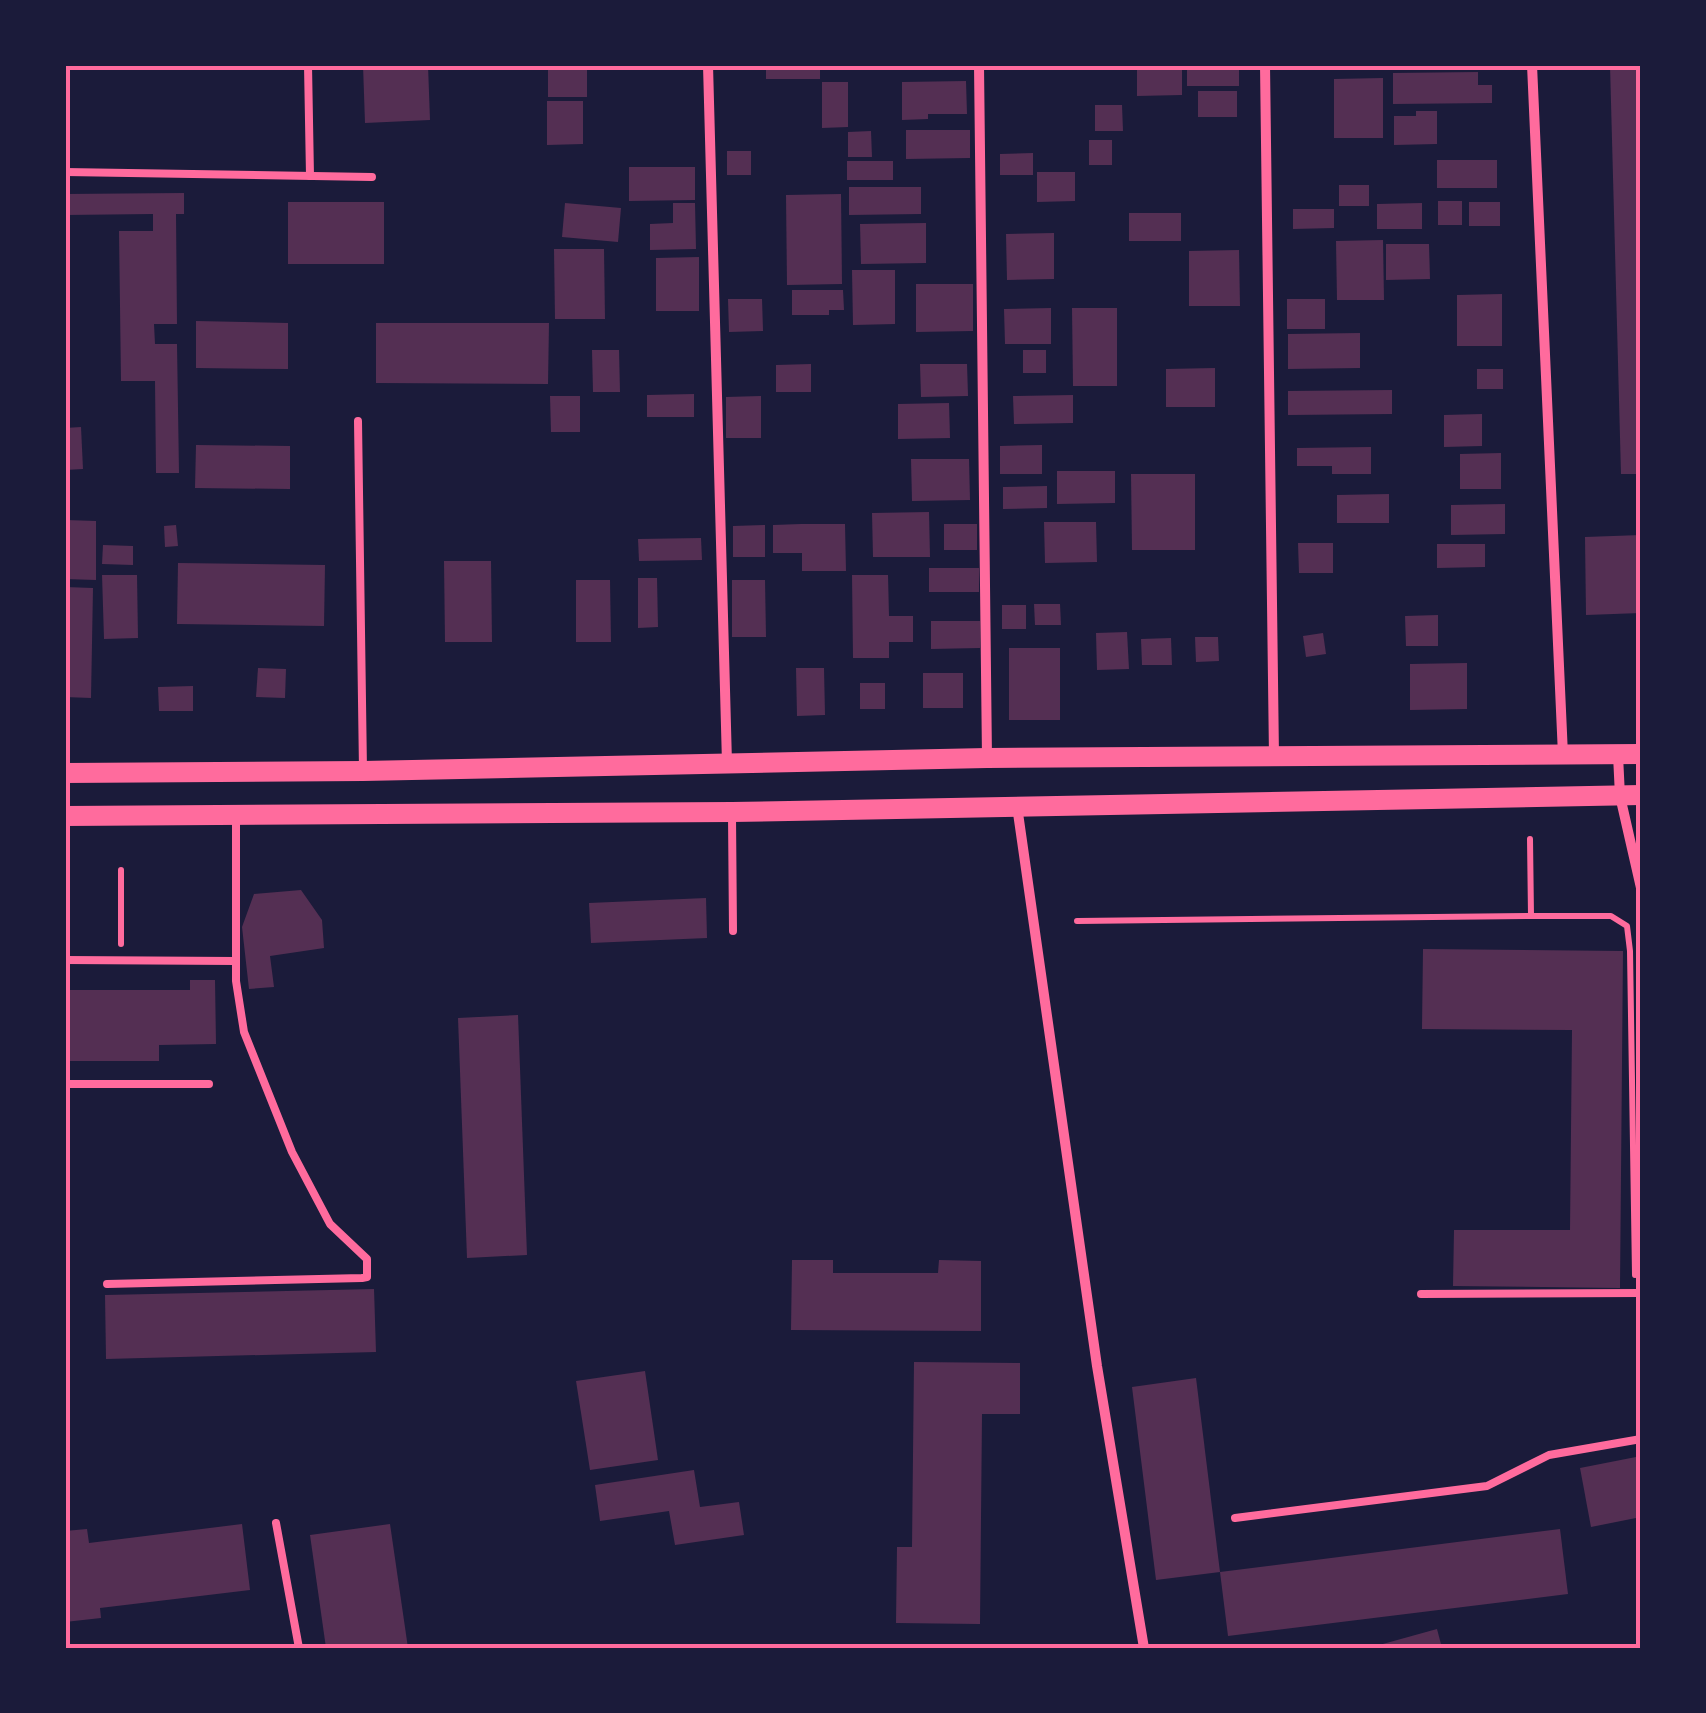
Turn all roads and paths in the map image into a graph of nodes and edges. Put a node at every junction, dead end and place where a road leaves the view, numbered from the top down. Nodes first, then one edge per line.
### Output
1 (308, 65) edge
2 (708, 65) edge
3 (979, 65) edge
4 (1265, 65) edge
5 (1532, 65) edge
6 (65, 172) edge
7 (310, 176) junction
8 (372, 177) dead end
9 (358, 421) dead end
10 (1641, 754) edge
11 (1618, 755) junction
12 (1274, 756) junction
13 (1563, 756) junction
14 (987, 758) junction
15 (727, 763) junction
16 (363, 771) junction
17 (65, 773) edge
18 (1630, 796) edge
19 (1017, 805) junction
20 (732, 812) junction
21 (236, 815) junction
22 (65, 816) edge
23 (1530, 838) dead end
24 (1638, 858) edge
25 (121, 870) dead end
26 (1641, 888) edge
27 (1531, 916) junction
28 (1077, 921) dead end
29 (733, 930) dead end
30 (65, 960) edge
31 (120, 960) junction
32 (236, 961) junction
33 (65, 1084) edge
34 (209, 1084) dead end
35 (106, 1284) dead end
36 (1638, 1293) edge
37 (1421, 1294) dead end
38 (1641, 1438) edge
39 (1235, 1518) dead end
40 (276, 1522) dead end
41 (298, 1648) edge
42 (1144, 1648) edge

1 - 7 lane
2 - 15 street
3 - 14 street
4 - 12 street
5 - 13 street
6 - 7 lane
7 - 8 lane
9 - 16 lane
10 - 11 main road
11 - 13 main road
11 - 18 street
12 - 13 main road
12 - 14 main road
14 - 15 main road
15 - 16 main road
16 - 17 main road
18 - 19 main road
18 - 24 street
19 - 20 main road
19 - 42 street
20 - 21 main road
20 - 29 lane
21 - 22 main road
21 - 32 lane
23 - 27 path
24 - 26 street
25 - 31 path
27 - 28 path
27 - 36 path
30 - 31 lane
31 - 32 lane
32 - 35 lane
33 - 34 lane
36 - 37 lane
38 - 39 lane
40 - 41 lane

